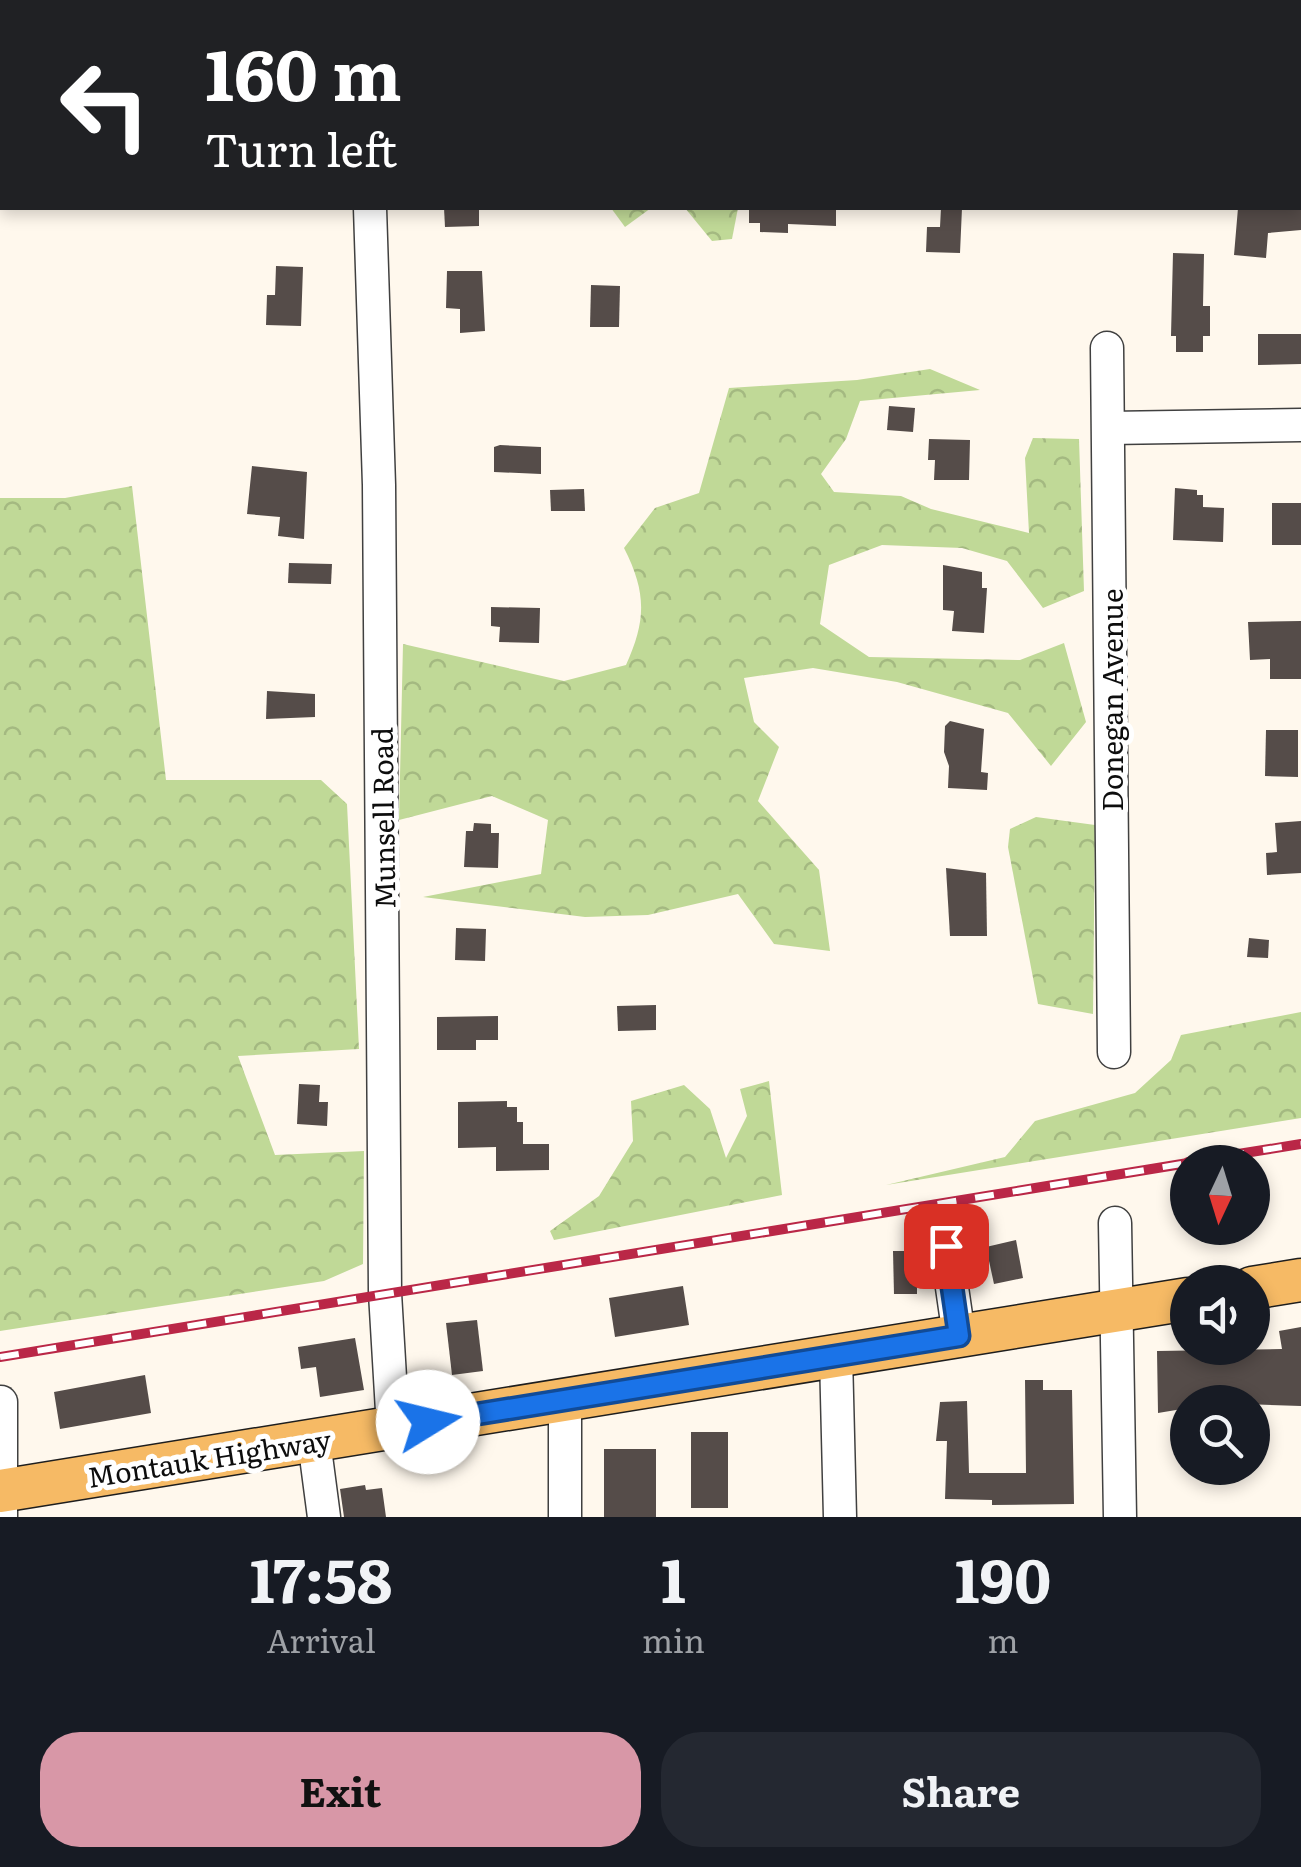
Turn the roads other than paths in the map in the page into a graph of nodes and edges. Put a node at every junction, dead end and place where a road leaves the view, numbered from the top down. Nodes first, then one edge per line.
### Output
1 (370, 210) edge
2 (1108, 348) dead end
3 (1301, 425) edge
4 (1110, 428) junction
5 (1114, 1052) dead end
6 (1115, 1224) dead end
7 (946, 1246) dead end
8 (1301, 1280) edge
9 (1270, 1285) edge
10 (1170, 1302) edge
11 (1117, 1310) junction
12 (959, 1336) junction
13 (836, 1356) junction
14 (564, 1400) junction
15 (1, 1402) edge
16 (394, 1428) junction
17 (314, 1440) junction
18 (1, 1491) edge
19 (1, 1517) edge
20 (324, 1517) edge
21 (565, 1517) edge
22 (840, 1517) edge
23 (1120, 1517) edge

1 - 16 street, Munsell Road
2 - 4 street, Donegan Avenue
3 - 4 street
4 - 5 street, Donegan Avenue
6 - 11 street
7 - 12 street
8 - 9 main road
10 - 11 main road, Montauk Highway
11 - 12 main road, Montauk Highway
11 - 23 street
12 - 13 main road, Montauk Highway
13 - 14 main road, Montauk Highway
13 - 22 street
14 - 16 main road, Montauk Highway
14 - 21 street
15 - 18 street
16 - 17 main road, Montauk Highway
17 - 18 main road, Montauk Highway
17 - 20 street
18 - 19 street

